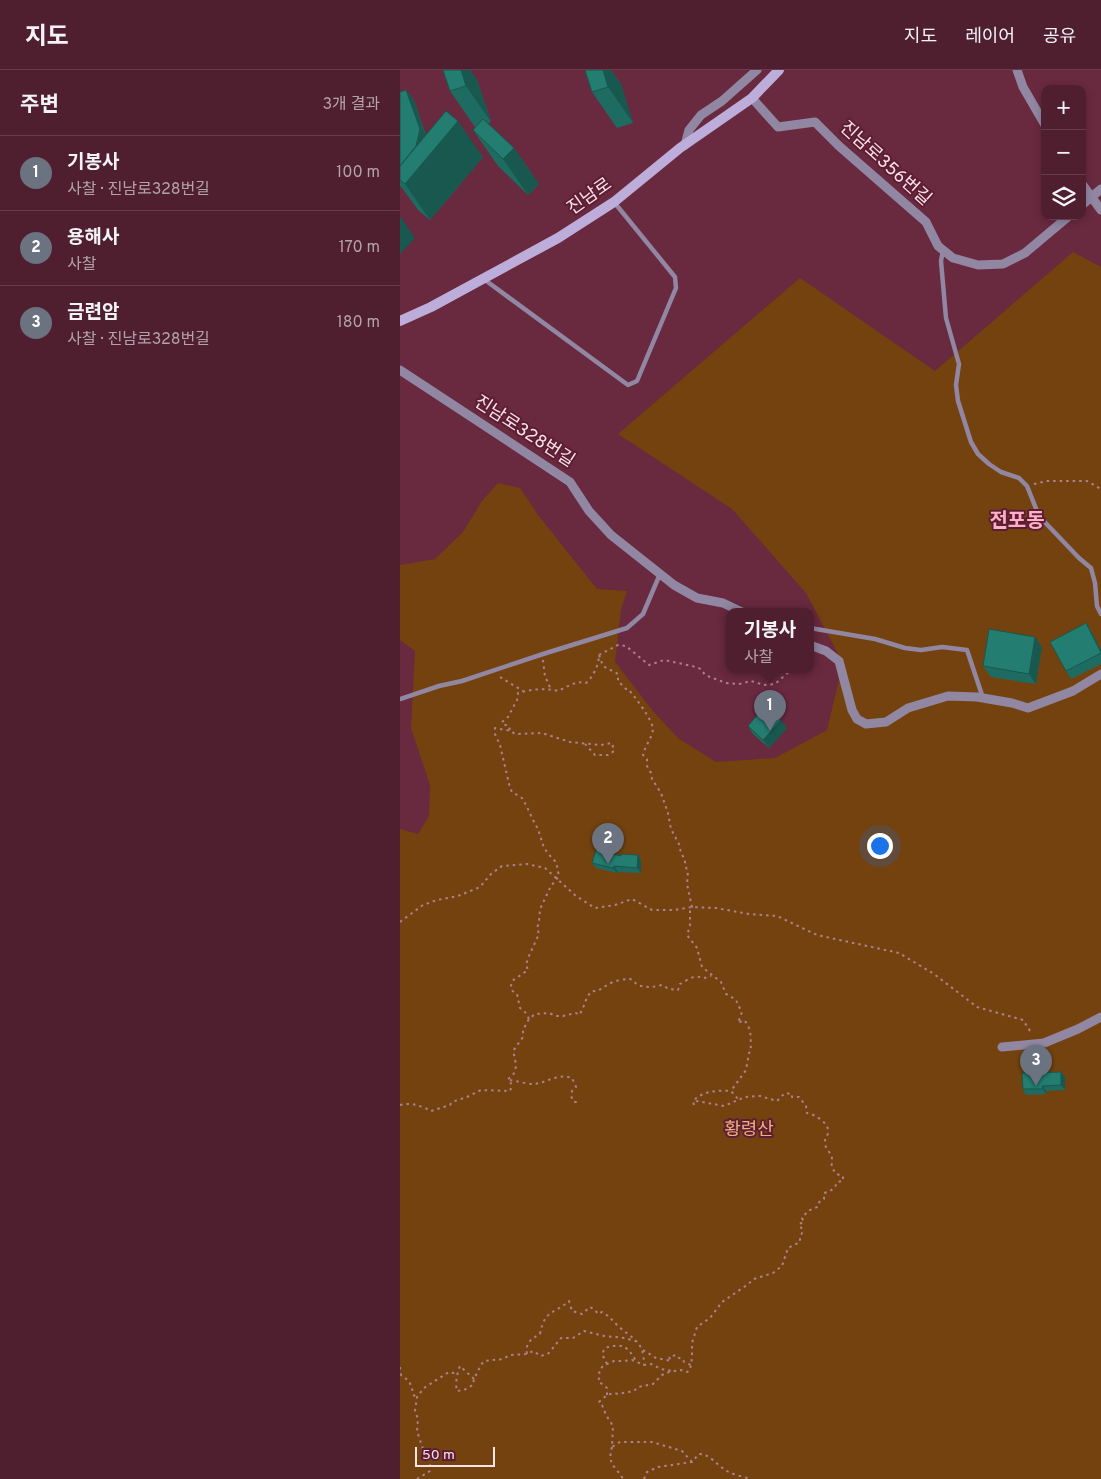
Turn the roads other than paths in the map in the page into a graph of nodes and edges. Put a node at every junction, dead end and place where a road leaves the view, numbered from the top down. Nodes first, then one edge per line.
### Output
1 (757, 70) edge
2 (779, 70) edge
3 (1017, 70) edge
4 (752, 98) junction
5 (1041, 118) edge
6 (685, 145) junction
7 (1086, 189) edge
8 (1101, 189) edge
9 (1092, 197) junction
10 (614, 202) junction
11 (1086, 202) edge
12 (1101, 210) edge
13 (1064, 220) edge
14 (943, 250) junction
15 (484, 279) junction
16 (400, 321) edge
17 (400, 370) edge
18 (660, 574) junction
19 (734, 608) edge
20 (1101, 614) edge
21 (814, 629) edge
22 (814, 647) edge
23 (1101, 674) edge
24 (983, 698) junction
25 (400, 699) edge
26 (1101, 1017) edge
27 (1002, 1047) dead end

1 - 6 street
2 - 4 street, 진남로
3 - 5 street
4 - 6 street, 진남로
4 - 14 street, 진남로356번길
6 - 10 street, 진남로
7 - 9 street
8 - 9 street
9 - 11 street
9 - 12 street
10 - 15 street, 진남로
10 - 15 lane
13 - 14 street, 진남로356번길
14 - 20 lane
15 - 16 street, 진남로
17 - 18 street, 진남로328번길
18 - 19 street, 진남로328번길
18 - 25 lane
21 - 24 lane
22 - 24 street
23 - 24 street
26 - 27 street

